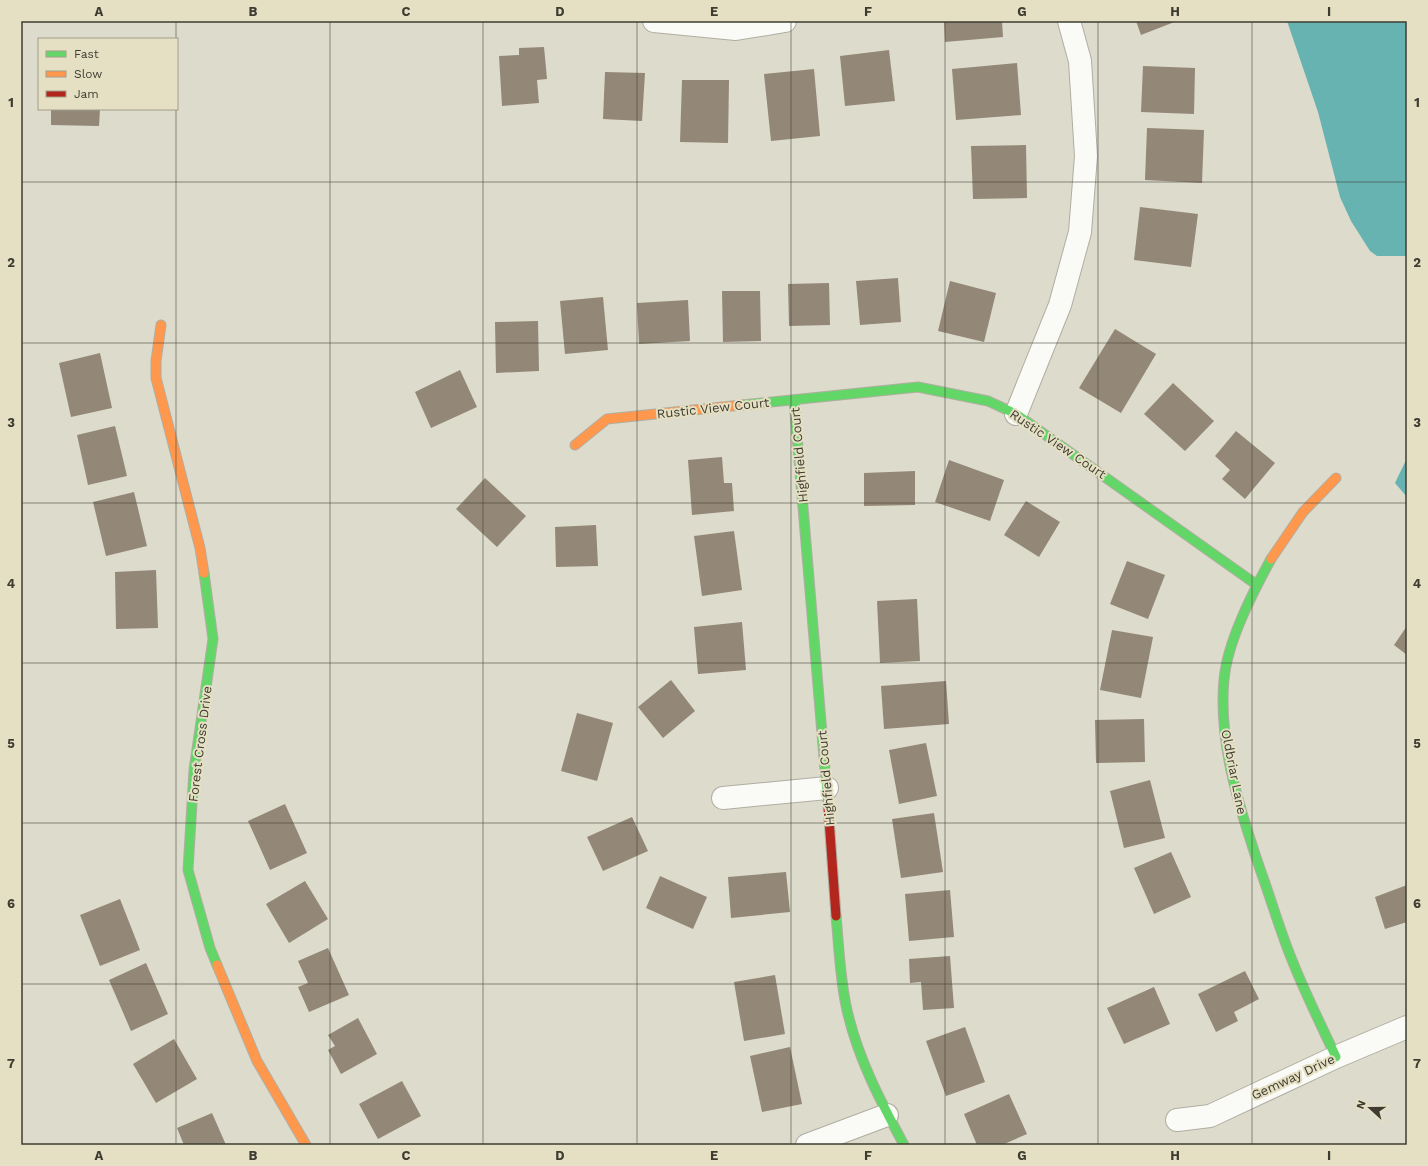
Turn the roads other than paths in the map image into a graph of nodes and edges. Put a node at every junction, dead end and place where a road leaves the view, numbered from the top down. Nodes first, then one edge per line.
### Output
1 (654, 21) edge
2 (785, 21) edge
3 (1069, 21) edge
4 (161, 325) dead end
5 (794, 400) junction
6 (1016, 414) junction
7 (575, 445) dead end
8 (1336, 478) dead end
9 (1257, 585) junction
10 (827, 788) junction
11 (723, 798) dead end
12 (1407, 1027) edge
13 (1336, 1056) junction
14 (888, 1115) junction
15 (1177, 1120) dead end
16 (306, 1145) edge
17 (807, 1145) edge
18 (904, 1145) edge

1 - 2 street
3 - 6 street
4 - 16 street, Forest Cross Drive
5 - 6 street, Rustic View Court
5 - 7 street, Rustic View Court
5 - 10 street, Highfield Court
6 - 9 street, Rustic View Court
8 - 9 street, Oldbriar Lane
9 - 13 street, Oldbriar Lane
10 - 11 street
10 - 14 street, Highfield Court
12 - 13 street, Gemway Drive
13 - 15 street, Gemway Drive
14 - 17 street
14 - 18 street, Highfield Court

